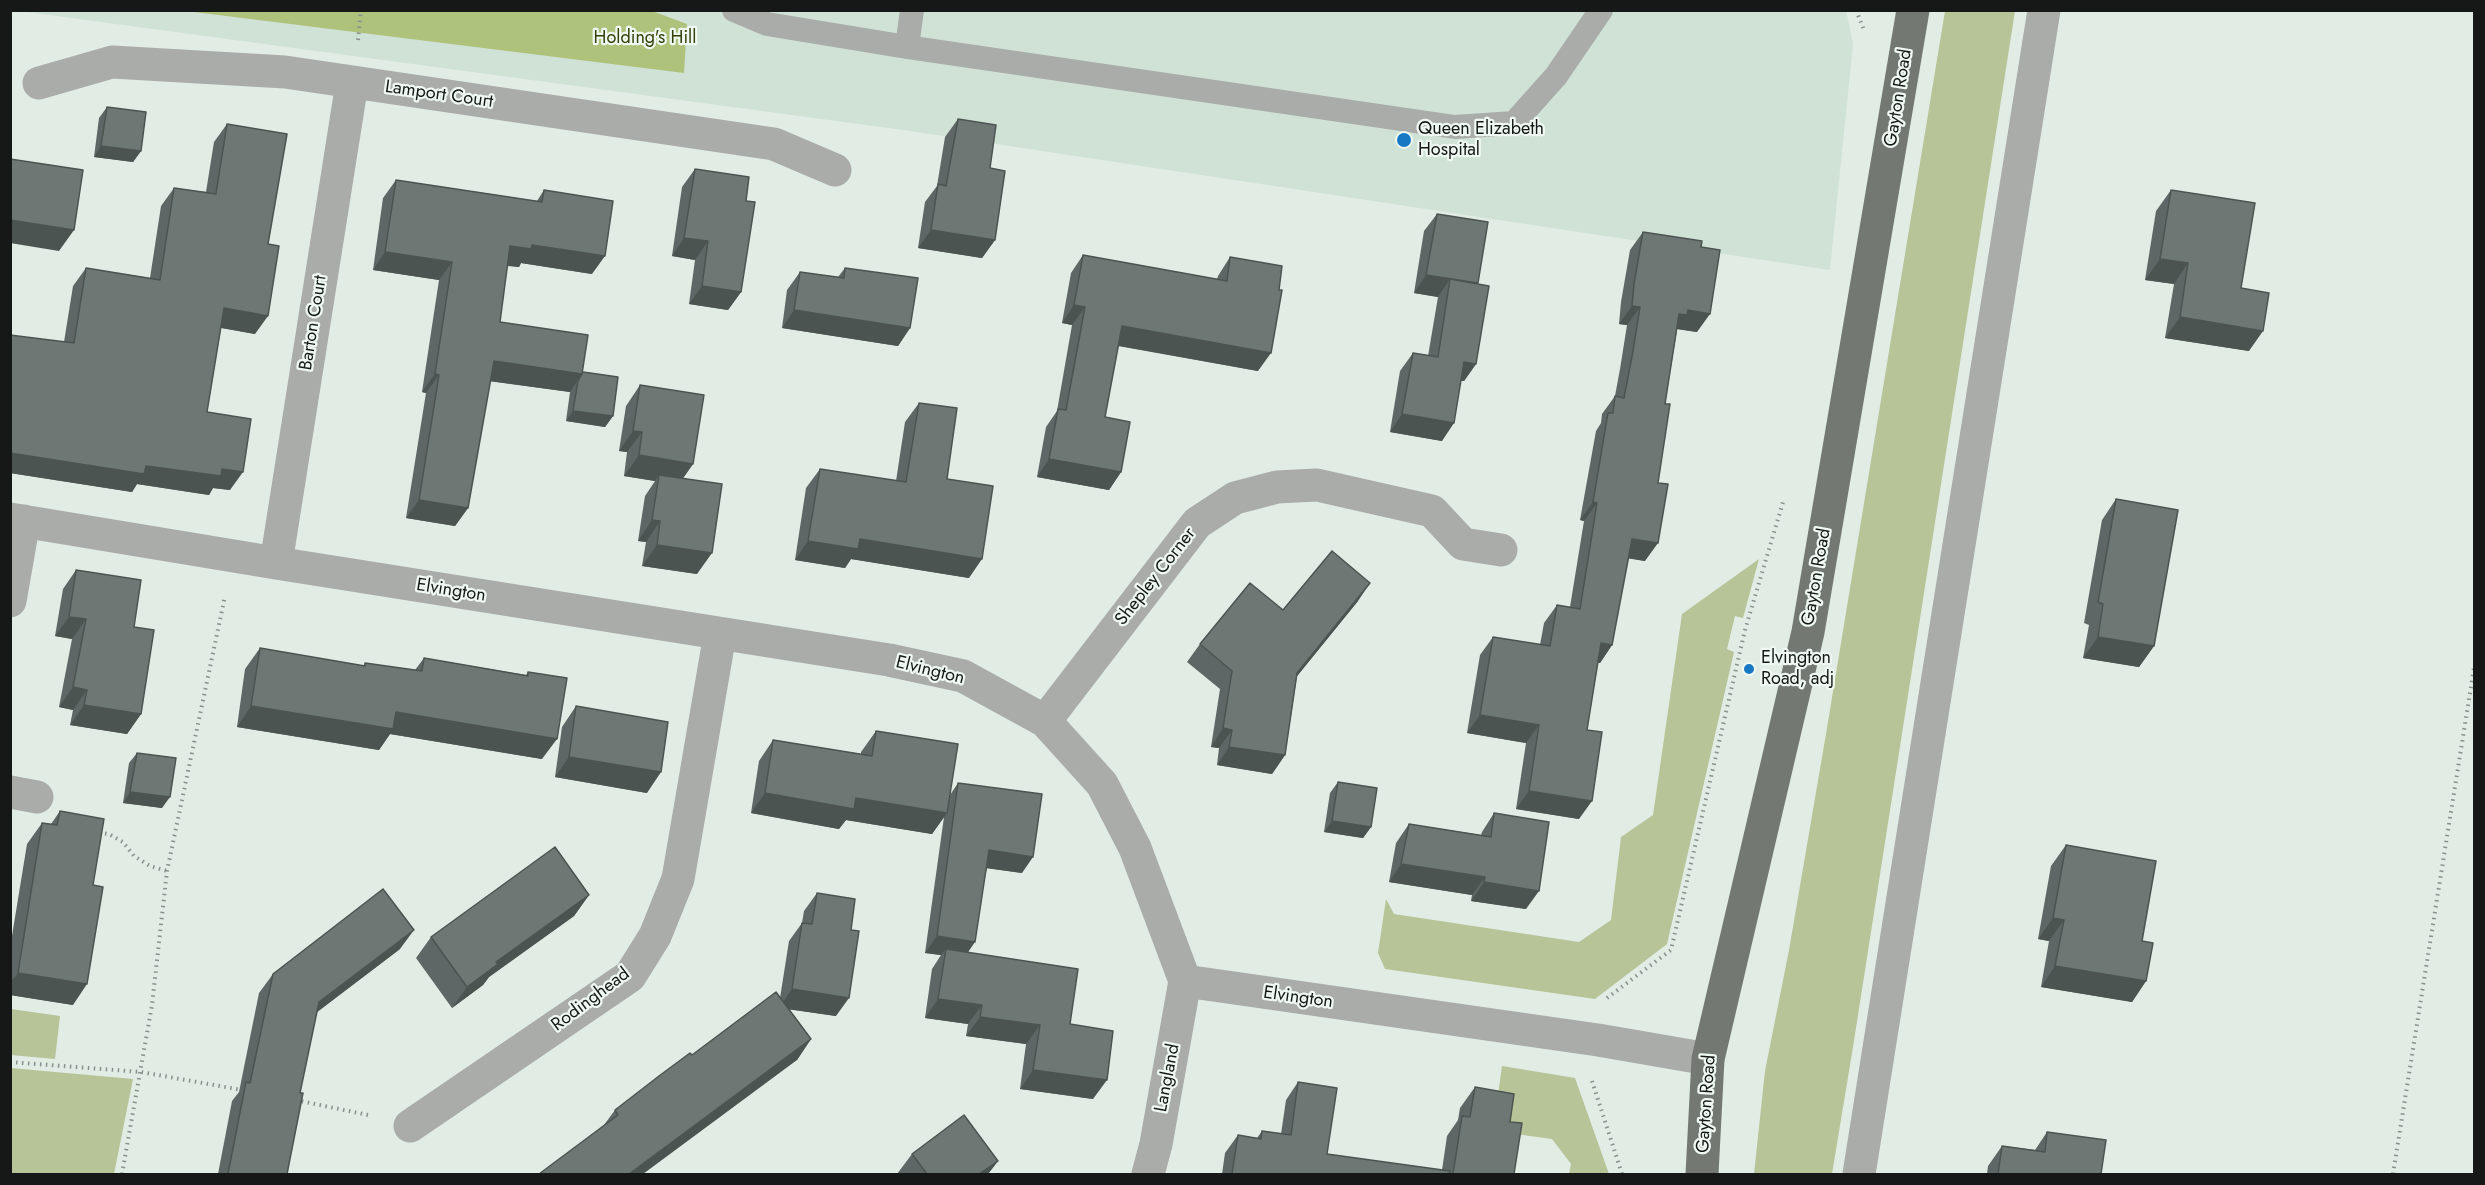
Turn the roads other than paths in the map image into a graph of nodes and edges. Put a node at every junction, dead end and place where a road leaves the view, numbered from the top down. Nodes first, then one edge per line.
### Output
1 (734, 10) edge
2 (912, 10) edge
3 (1601, 10) edge
4 (1913, 10) edge
5 (2044, 10) edge
6 (907, 47) junction
7 (39, 83) dead end
8 (352, 83) junction
9 (835, 170) dead end
10 (17, 520) edge
11 (1501, 550) dead end
12 (276, 563) junction
13 (10, 601) edge
14 (720, 634) junction
15 (1045, 721) junction
16 (1185, 981) junction
17 (1708, 1059) junction
18 (410, 1126) road end
19 (1148, 1174) edge
20 (1702, 1174) edge
21 (1859, 1174) edge

1 - 6 lane
2 - 6 lane
3 - 6 lane
4 - 17 main road, Gayton Road
5 - 21 street
7 - 8 street, Lamport Court
8 - 9 street, Lamport Court
8 - 12 street, Barton Court
10 - 12 street, Elvington
10 - 13 street, Elvington
11 - 15 street, Shepley Corner
12 - 14 street, Elvington
14 - 15 street, Elvington
14 - 18 street, Rodinghead
15 - 16 street, Elvington
16 - 17 street, Elvington
16 - 19 street, Langland
17 - 20 main road, Gayton Road

